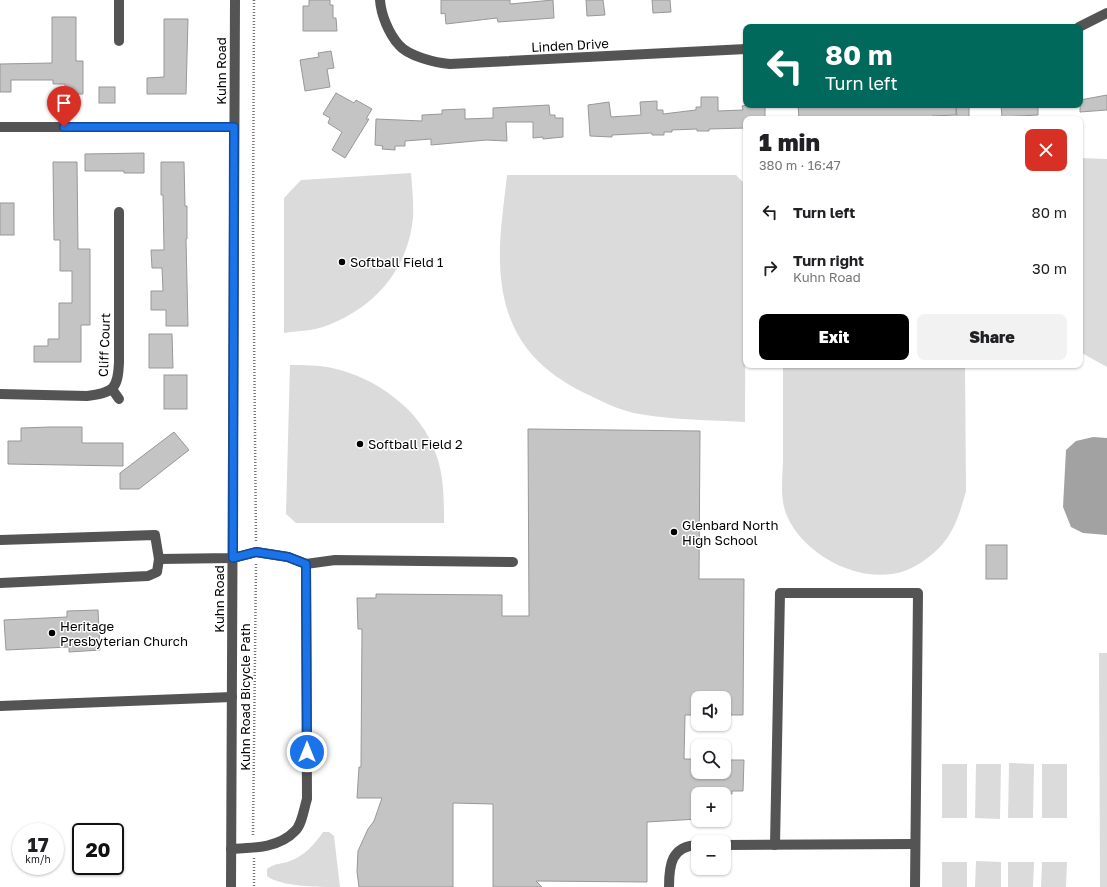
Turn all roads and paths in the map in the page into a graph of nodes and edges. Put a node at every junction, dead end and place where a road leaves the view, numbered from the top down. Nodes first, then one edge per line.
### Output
1 (119, 0) edge
2 (235, 0) edge
3 (254, 0) edge
4 (380, 0) edge
5 (1107, 13) edge
6 (1083, 25) edge
7 (119, 41) dead end
8 (743, 50) edge
9 (0, 126) edge
10 (234, 127) junction
11 (119, 212) dead end
12 (112, 389) junction
13 (0, 394) edge
14 (119, 399) dead end
15 (0, 540) edge
16 (256, 540) dead end
17 (233, 558) junction
18 (159, 559) junction
19 (256, 560) dead end
20 (513, 562) dead end
21 (306, 564) junction
22 (0, 583) edge
23 (232, 698) junction
24 (0, 706) edge
25 (254, 833) dead end
26 (915, 844) junction
27 (731, 845) edge
28 (775, 845) junction
29 (691, 846) edge
30 (232, 849) junction
31 (254, 853) dead end
32 (231, 887) edge
33 (254, 887) edge
34 (669, 887) edge
35 (915, 887) edge

1 - 7 street
2 - 10 street, Kuhn Road
3 - 16 path
4 - 8 street, Linden Drive
5 - 6 street
9 - 10 street
10 - 17 street, Kuhn Road
11 - 12 street, Cliff Court
12 - 13 street, Cliff Court
12 - 14 street
15 - 18 street
17 - 18 street
17 - 21 street
17 - 23 street, Kuhn Road
18 - 22 street
19 - 25 path, Kuhn Road Bicycle Path
20 - 21 street
21 - 30 street
23 - 24 street
23 - 30 street, Kuhn Road
26 - 28 street
26 - 28 street
26 - 35 street
27 - 28 street
29 - 34 street
30 - 32 street, Kuhn Road
31 - 33 path

